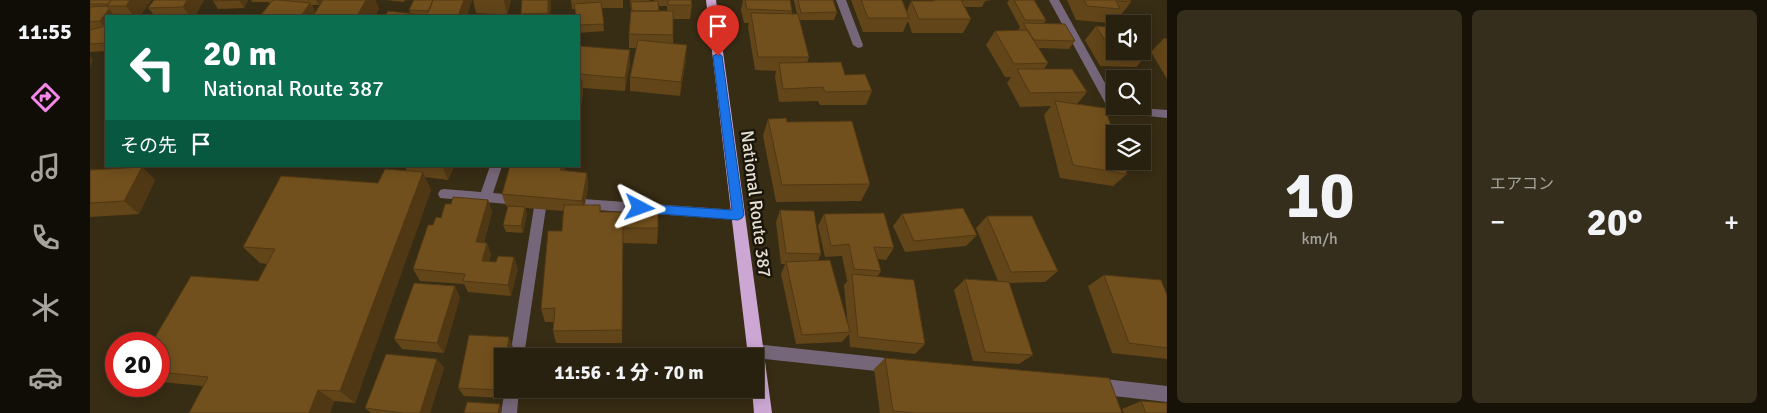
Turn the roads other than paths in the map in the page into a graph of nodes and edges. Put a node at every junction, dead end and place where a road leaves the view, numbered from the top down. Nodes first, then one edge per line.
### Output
1 (710, 0) edge
2 (841, 0) edge
3 (1054, 0) edge
4 (858, 45) dead end
5 (1167, 114) edge
6 (496, 167) edge
7 (444, 194) dead end
8 (486, 197) junction
9 (551, 202) junction
10 (738, 215) junction
11 (519, 348) edge
12 (755, 348) edge
13 (764, 353) edge
14 (912, 368) edge
15 (1079, 384) edge
16 (1167, 394) edge
17 (511, 398) edge
18 (761, 398) edge
19 (509, 413) edge
20 (763, 413) edge

1 - 10 highway, National Route 387
2 - 4 street
3 - 5 street
6 - 8 street
7 - 8 street
8 - 9 street
9 - 10 street
9 - 11 street
10 - 12 highway, National Route 387
13 - 14 street
15 - 16 street
17 - 19 street
18 - 20 highway, National Route 387

